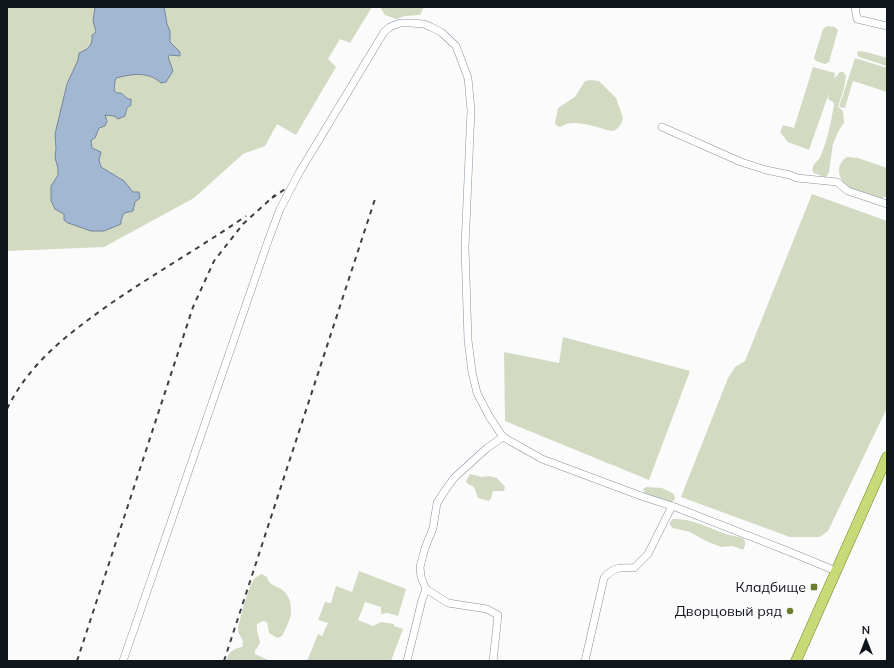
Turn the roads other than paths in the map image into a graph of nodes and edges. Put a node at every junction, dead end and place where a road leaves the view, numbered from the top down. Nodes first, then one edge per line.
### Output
1 (855, 7) edge
2 (887, 26) edge
3 (662, 127) dead end
4 (887, 204) edge
5 (503, 437) junction
6 (887, 457) edge
7 (672, 506) junction
8 (836, 571) junction
9 (426, 589) junction
10 (123, 661) edge
11 (408, 661) edge
12 (494, 661) edge
13 (585, 661) edge
14 (796, 661) edge

1 - 2 street
3 - 4 street
5 - 7 street
5 - 9 street
5 - 10 street
6 - 8 main road
7 - 8 street
7 - 13 street
8 - 14 main road
9 - 11 street
9 - 12 street

